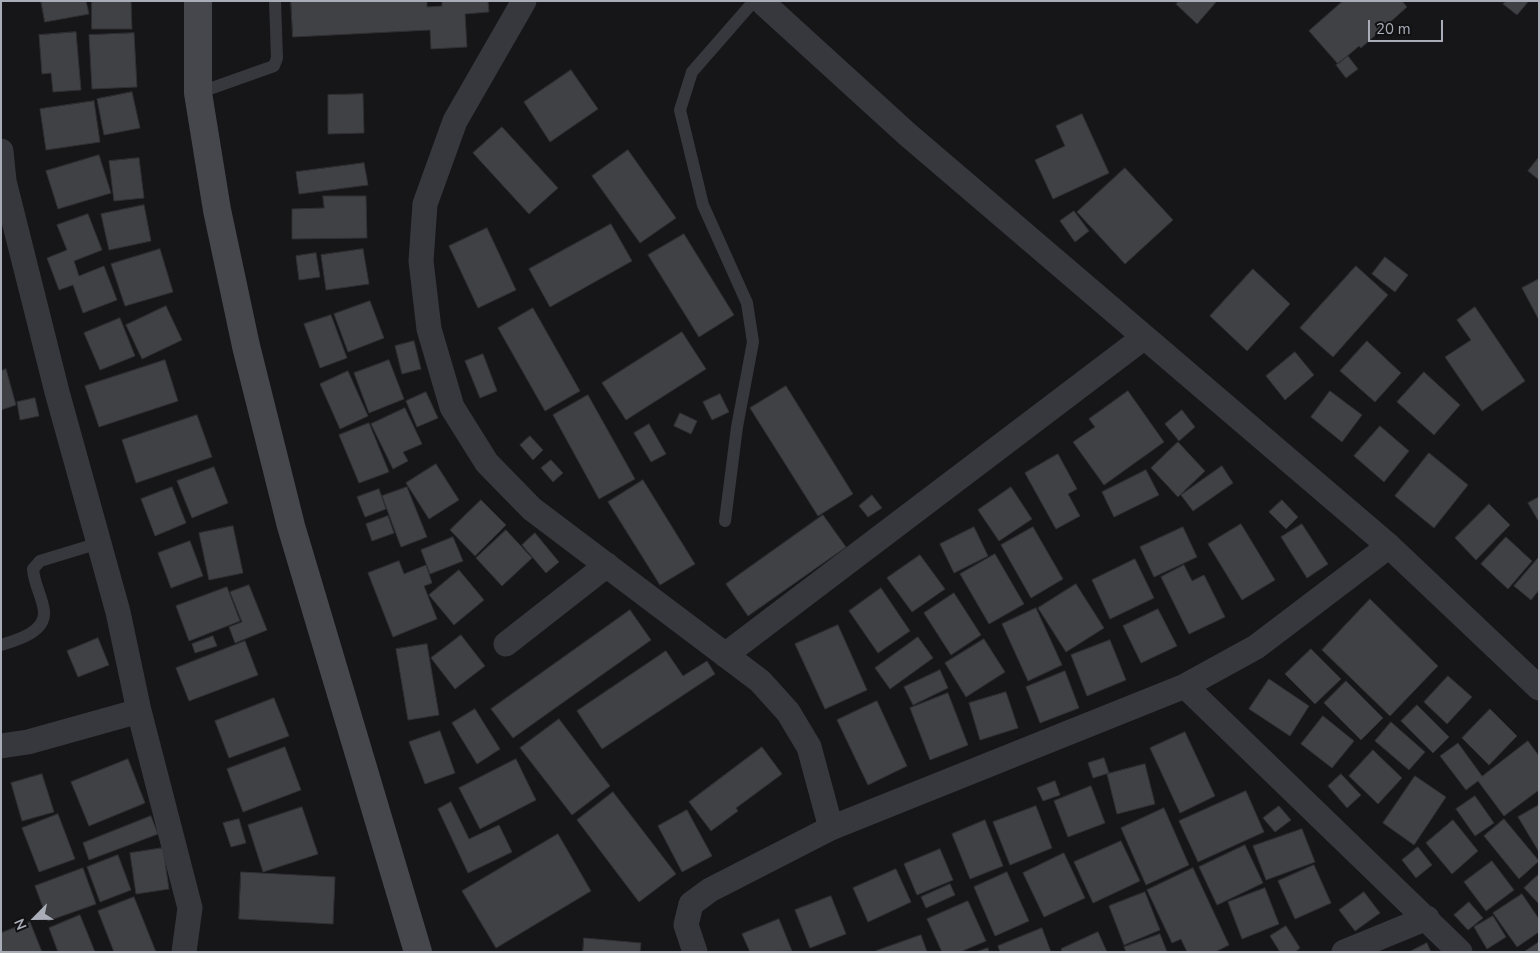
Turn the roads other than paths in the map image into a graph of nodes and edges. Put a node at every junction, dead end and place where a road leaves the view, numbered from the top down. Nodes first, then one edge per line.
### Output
1 (198, 1) edge
2 (275, 1) edge
3 (524, 1) edge
4 (754, 1) edge
5 (762, 1) edge
6 (198, 93) junction
7 (1, 151) edge
8 (1143, 338) junction
9 (725, 521) dead end
10 (99, 544) junction
11 (1389, 546) junction
12 (606, 565) junction
13 (506, 644) dead end
14 (1, 645) edge
15 (725, 655) junction
16 (1186, 686) junction
17 (1539, 688) edge
18 (139, 711) junction
19 (1, 746) edge
20 (831, 828) junction
21 (1427, 918) junction
22 (184, 952) edge
23 (418, 952) edge
24 (695, 952) edge
25 (1344, 952) edge
26 (1460, 952) edge

1 - 6 main road
2 - 6 lane
3 - 12 street
4 - 9 lane
5 - 8 street
6 - 23 main road
7 - 10 street
8 - 11 street
8 - 15 street
10 - 14 lane
10 - 18 street
11 - 16 street
11 - 17 street
12 - 13 street
12 - 15 street
15 - 20 street
16 - 20 street
16 - 21 street
18 - 19 street
18 - 22 street
20 - 24 street
21 - 25 street
21 - 26 street

